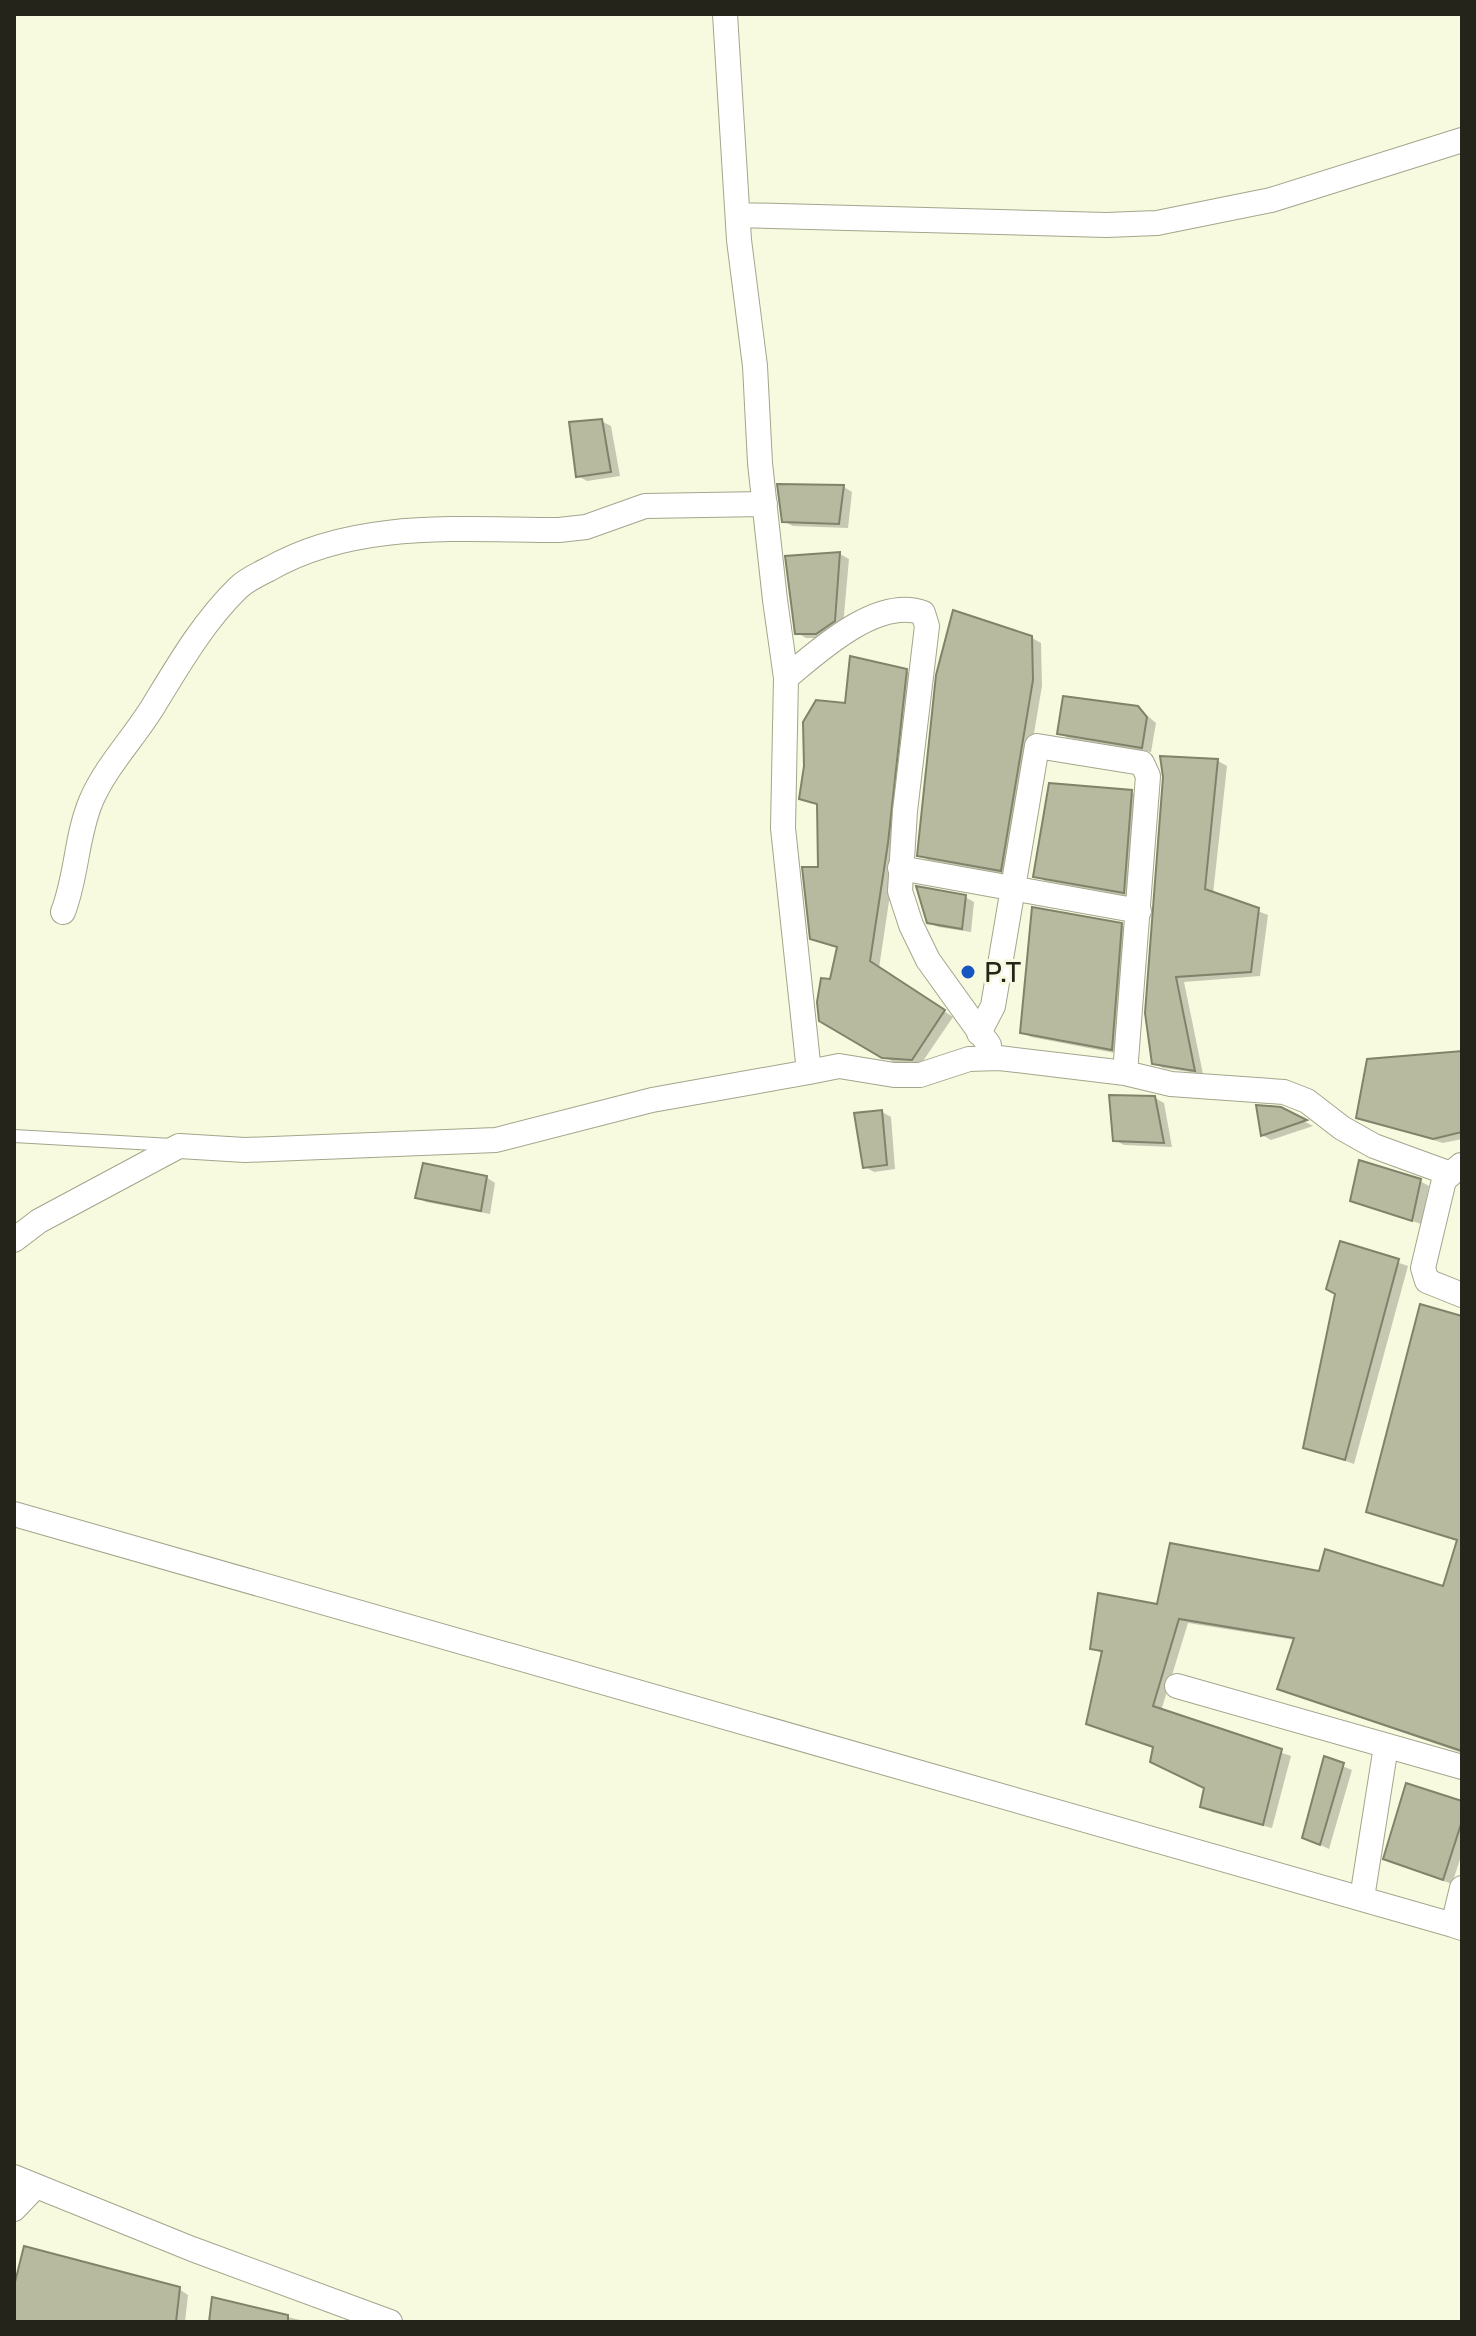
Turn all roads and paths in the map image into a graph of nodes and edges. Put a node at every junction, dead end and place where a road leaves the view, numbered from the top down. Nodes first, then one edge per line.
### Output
1 (725, 14) edge
2 (1462, 140) edge
3 (739, 215) junction
4 (765, 504) junction
5 (786, 678) junction
6 (900, 868) junction
7 (1013, 888) junction
8 (1139, 911) junction
9 (63, 912) dead end
10 (979, 1033) junction
11 (999, 1058) junction
12 (809, 1072) junction
13 (1125, 1073) junction
14 (14, 1136) edge
15 (179, 1146) junction
16 (1455, 1169) edge
17 (14, 1240) edge
18 (1462, 1295) edge
19 (14, 1514) edge
20 (1177, 1686) dead end
21 (1386, 1746) junction
22 (1462, 1767) edge
23 (1462, 1888) edge
24 (1362, 1898) junction
25 (1457, 1927) edge
26 (24, 2182) edge
27 (14, 2209) edge
28 (390, 2322) edge

1 - 3 street
2 - 3 street
3 - 4 street
4 - 5 street
4 - 9 street
5 - 6 street
5 - 12 street
6 - 7 street
6 - 10 street
7 - 8 street
7 - 8 street
7 - 10 street
8 - 13 street
10 - 11 street
11 - 12 street
11 - 13 street
12 - 15 street
13 - 16 street
14 - 15 lane
15 - 17 street
16 - 18 street
19 - 24 street
20 - 21 street
21 - 22 street
21 - 24 street
23 - 25 street
24 - 25 street
26 - 27 street
26 - 28 street

